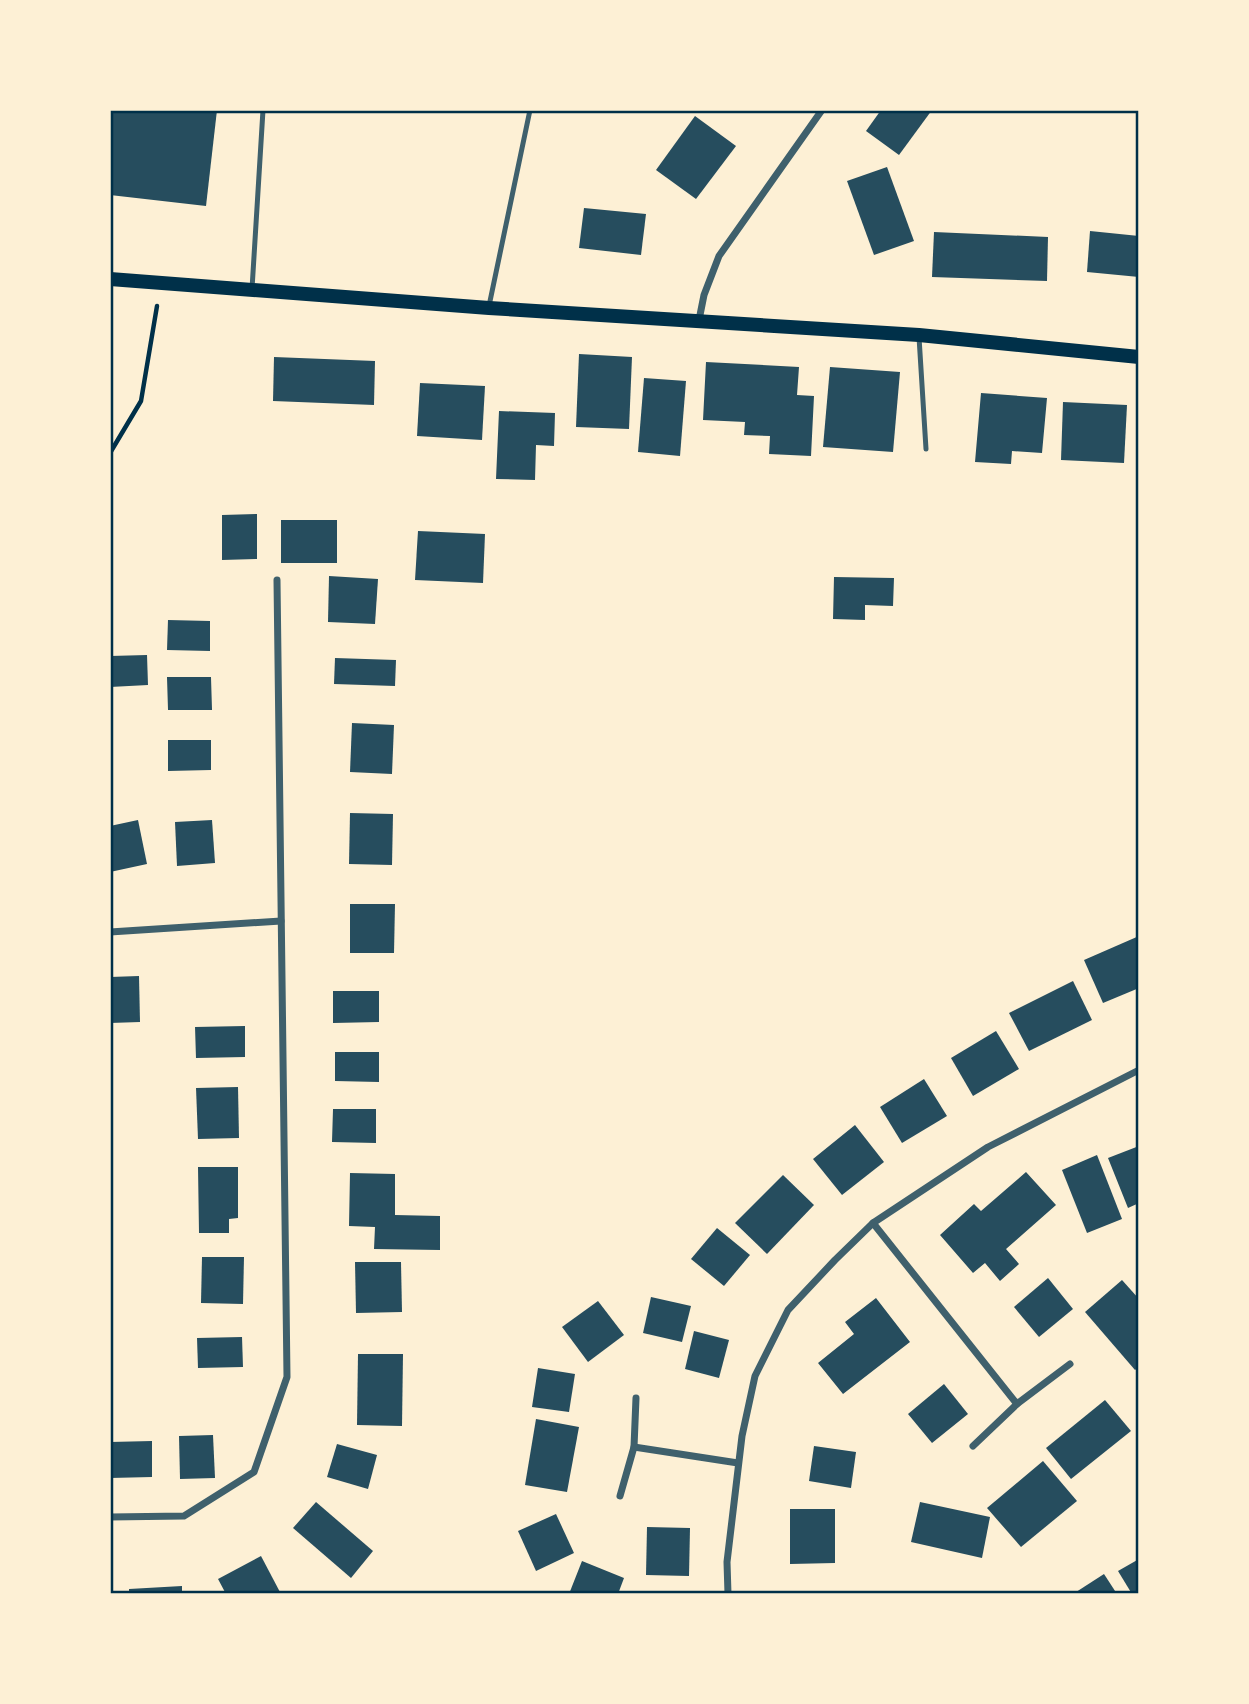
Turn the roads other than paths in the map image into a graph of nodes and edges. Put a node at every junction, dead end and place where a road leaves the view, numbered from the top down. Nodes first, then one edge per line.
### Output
1 (262, 110) edge
2 (530, 110) edge
3 (822, 110) edge
4 (110, 279) edge
5 (252, 290) junction
6 (489, 308) junction
7 (699, 320) junction
8 (919, 335) junction
9 (1139, 357) edge
10 (926, 449) dead end
11 (277, 580) dead end
12 (281, 921) junction
13 (110, 932) edge
14 (1139, 1070) edge
15 (873, 1223) junction
16 (1070, 1364) dead end
17 (636, 1398) dead end
18 (1017, 1404) junction
19 (973, 1446) dead end
20 (634, 1447) junction
21 (738, 1463) junction
22 (620, 1496) dead end
23 (110, 1517) edge
24 (728, 1594) edge

1 - 5 lane
2 - 6 lane
3 - 7 street
4 - 5 main road
5 - 6 main road
6 - 7 main road
7 - 8 main road
8 - 9 main road
8 - 10 lane
11 - 12 street
12 - 13 street
12 - 23 street
14 - 15 street
15 - 18 street
15 - 21 street
16 - 18 street
17 - 20 street
18 - 19 street
20 - 21 street
20 - 22 street
21 - 24 street

